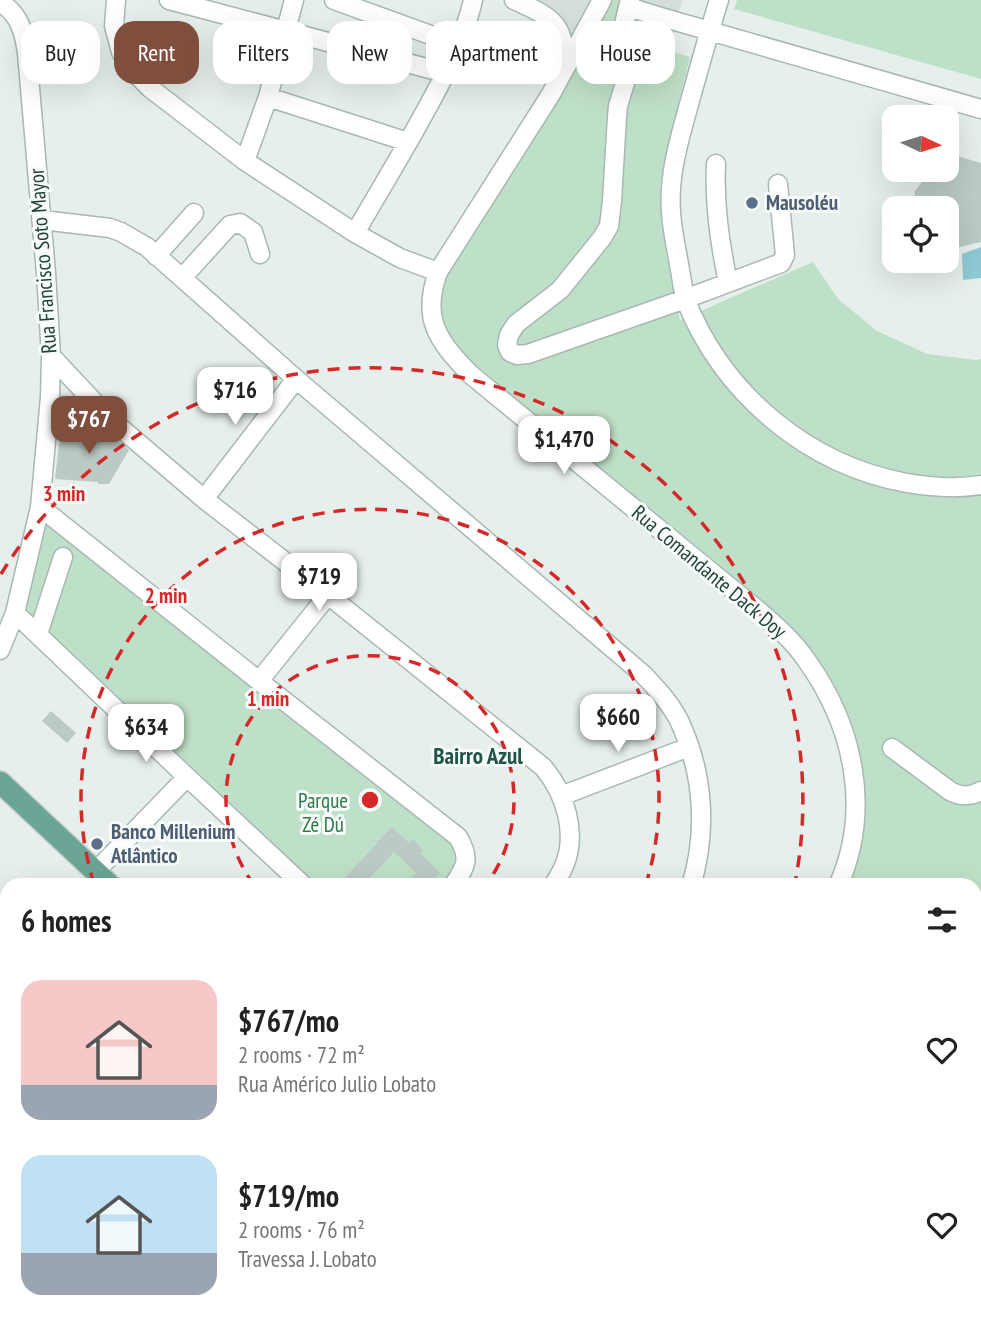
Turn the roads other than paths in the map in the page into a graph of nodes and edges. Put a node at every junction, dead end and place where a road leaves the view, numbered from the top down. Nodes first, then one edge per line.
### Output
1 (116, 0) edge
2 (169, 0) edge
3 (294, 0) edge
4 (334, 0) edge
5 (473, 0) edge
6 (514, 0) edge
7 (602, 0) edge
8 (719, 0) edge
9 (0, 2) edge
10 (629, 4) edge
11 (245, 21) edge
12 (288, 21) edge
13 (467, 21) edge
14 (709, 32) junction
15 (426, 34) edge
16 (313, 39) edge
17 (426, 68) edge
18 (564, 69) junction
19 (271, 84) edge
20 (440, 84) edge
21 (268, 97) junction
22 (981, 109) edge
23 (408, 142) junction
24 (245, 160) junction
25 (716, 164) dead end
26 (778, 184) dead end
27 (194, 213) dead end
28 (42, 220) junction
29 (355, 233) junction
30 (260, 254) dead end
31 (156, 256) junction
32 (438, 272) junction
33 (182, 278) junction
34 (728, 283) junction
35 (685, 299) junction
36 (51, 356) junction
37 (296, 379) junction
38 (75, 381) junction
39 (50, 397) junction
40 (981, 485) edge
41 (204, 499) junction
42 (40, 507) junction
43 (63, 557) dead end
44 (328, 595) junction
45 (15, 613) junction
46 (38, 634) junction
47 (0, 650) edge
48 (259, 681) junction
49 (689, 747) junction
50 (892, 748) dead end
51 (187, 777) junction
52 (0, 782) edge
53 (981, 791) edge
54 (0, 793) edge
55 (561, 796) junction
56 (99, 878) edge
57 (99, 878) edge
58 (104, 878) edge
59 (295, 878) edge
60 (458, 878) edge
61 (557, 878) edge
62 (693, 878) edge
63 (841, 878) edge

1 - 24 street
2 - 11 street
3 - 12 street
4 - 15 street
5 - 13 street
6 - 18 street
7 - 18 street, Rua Comandante Dack Doy
8 - 14 street
9 - 28 street, Rua Francisco Soto Mayor
10 - 14 street
10 - 35 street
14 - 22 street
14 - 35 street
16 - 17 street
18 - 32 street, Rua Comandante Dack Doy
19 - 21 street
20 - 23 street
21 - 23 street
21 - 24 street
23 - 29 street
24 - 29 street
25 - 34 street
26 - 34 street
27 - 31 street
28 - 31 street
28 - 36 street, Rua Francisco Soto Mayor
29 - 32 street
30 - 33 street
31 - 33 street
32 - 63 street, Rua Comandante Dack Doy
33 - 37 street
34 - 35 street
35 - 40 street
36 - 38 street
36 - 39 street, Rua Francisco Soto Mayor
37 - 41 street
37 - 49 street
38 - 39 street
38 - 41 street
39 - 42 street, Rua Francisco Soto Mayor
41 - 44 street
42 - 45 street, Rua Francisco Soto Mayor
42 - 48 street
43 - 46 street
44 - 48 street
44 - 55 street
45 - 46 street
45 - 47 street, Rua Francisco Soto Mayor
46 - 51 street
48 - 60 street
49 - 55 street
49 - 62 street
50 - 53 street
51 - 58 street
51 - 59 street
52 - 56 main road
54 - 57 main road
55 - 61 street

